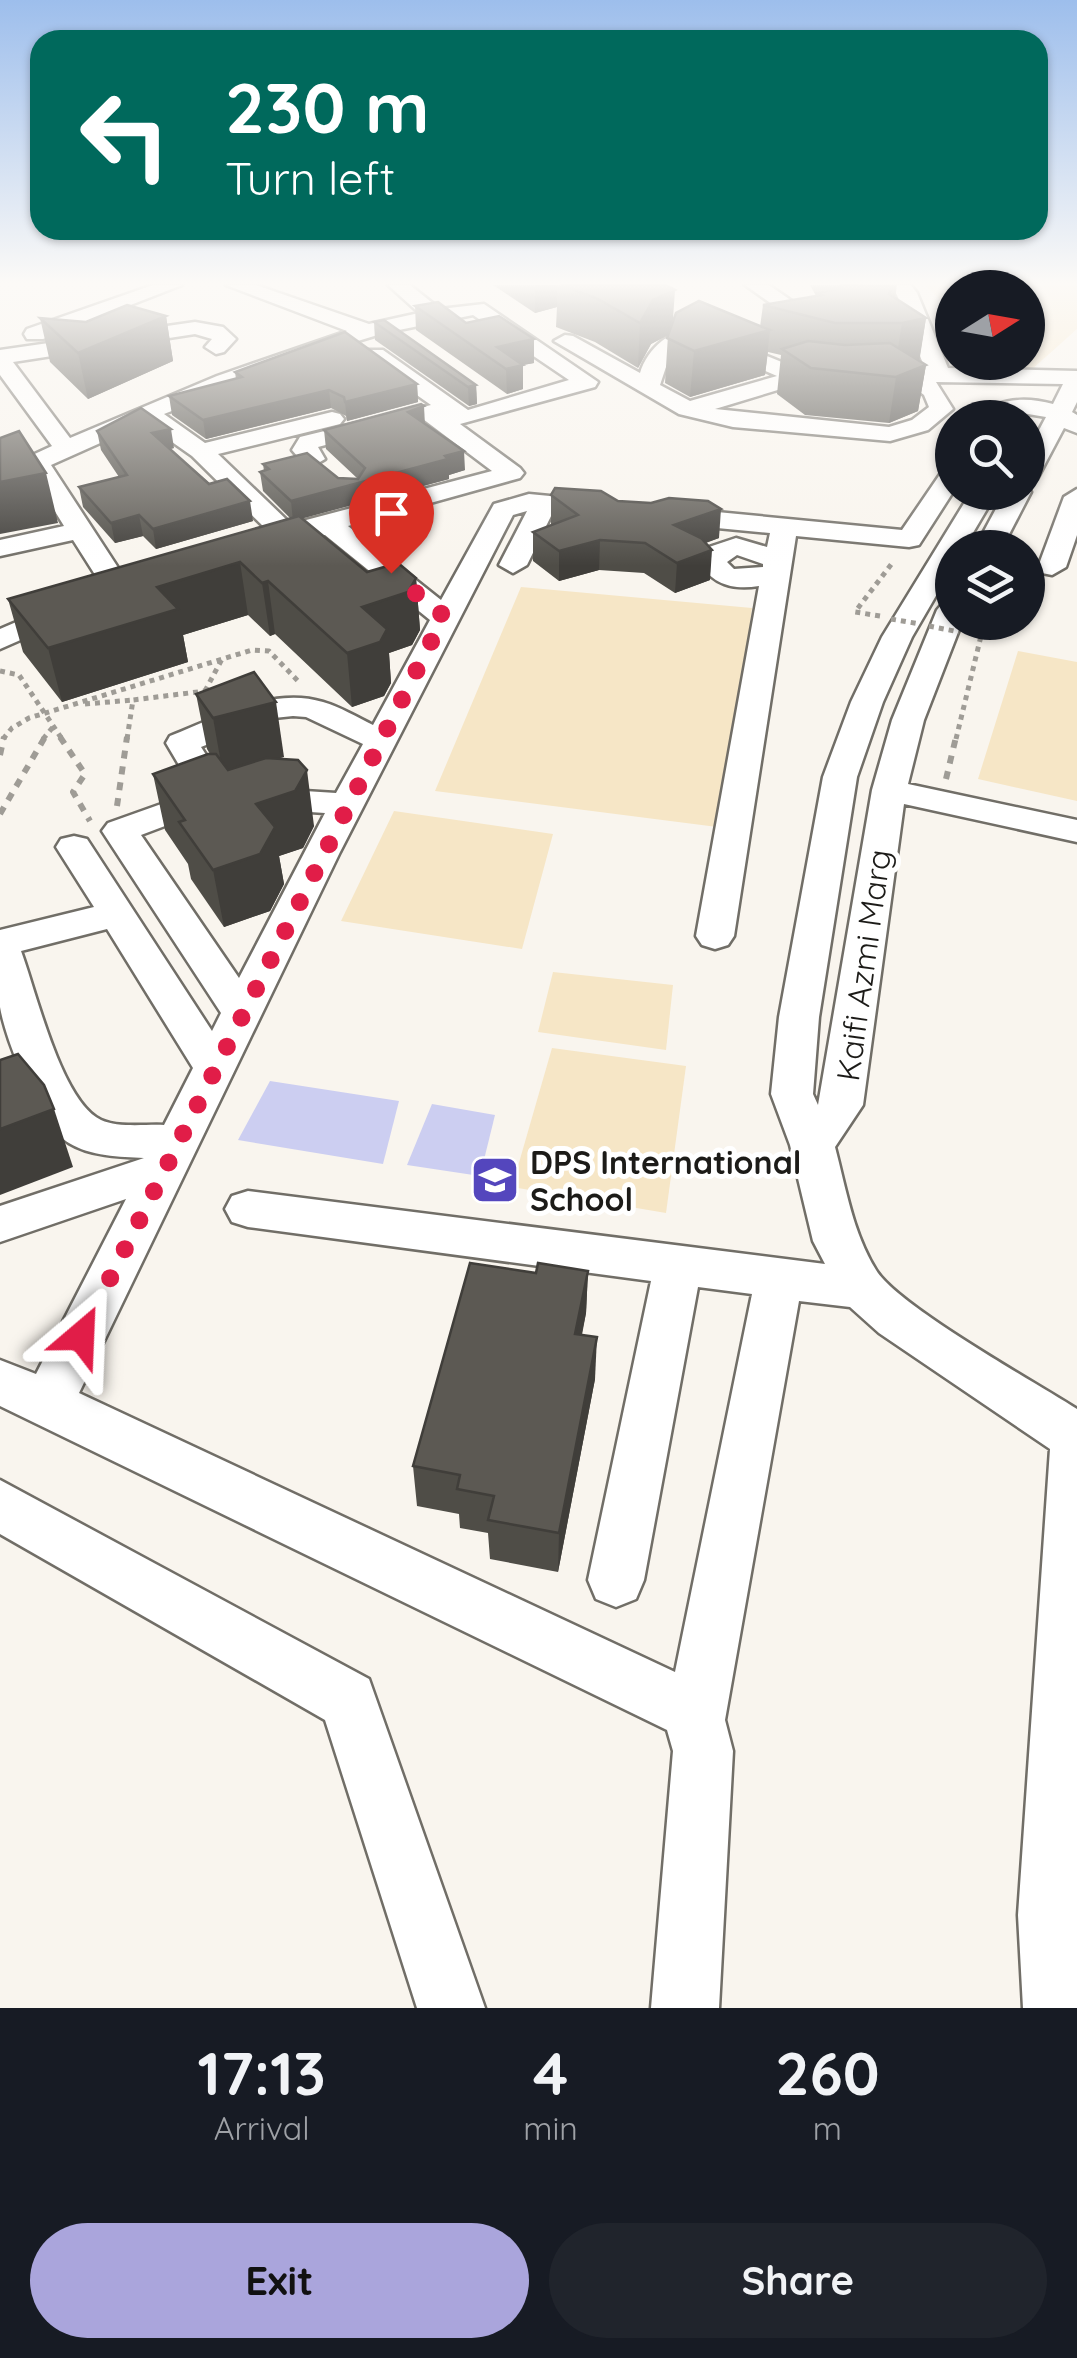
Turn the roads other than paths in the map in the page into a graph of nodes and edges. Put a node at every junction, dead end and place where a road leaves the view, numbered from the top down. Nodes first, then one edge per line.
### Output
1 (15, 379) edge
2 (238, 379) edge
3 (413, 379) edge
4 (583, 379) edge
5 (632, 379) edge
6 (650, 379) edge
7 (791, 379) edge
8 (929, 379) edge
9 (1064, 379) edge
10 (1068, 379) edge
11 (1020, 380) edge
12 (477, 388) edge
13 (648, 388) junction
14 (428, 395) junction
15 (188, 397) junction
16 (1004, 400) edge
17 (1044, 400) edge
18 (506, 409) junction
19 (686, 409) junction
20 (148, 414) junction
21 (1069, 420) edge
22 (244, 440) junction
23 (65, 448) junction
24 (202, 451) junction
25 (1045, 452) edge
26 (312, 460) junction
27 (37, 462) junction
28 (0, 479) edge
29 (338, 480) edge
30 (234, 481) junction
31 (1077, 497) edge
32 (935, 502) edge
33 (544, 503) junction
34 (973, 510) edge
35 (320, 526) junction
36 (80, 530) junction
37 (286, 534) junction
38 (0, 548) edge
39 (230, 550) edge
40 (779, 553) junction
41 (513, 566) dead end
42 (1052, 567) dead end
43 (444, 616) junction
44 (935, 638) edge
45 (0, 640) edge
46 (380, 740) junction
47 (889, 790) junction
48 (215, 796) junction
49 (347, 804) junction
50 (1077, 831) edge
51 (84, 838) road end
52 (147, 871) junction
53 (110, 902) junction
54 (715, 936) dead end
55 (0, 946) edge
56 (242, 1013) junction
57 (215, 1068) junction
58 (812, 1145) junction
59 (170, 1156) junction
60 (248, 1208) dead end
61 (0, 1224) edge
62 (678, 1266) junction
63 (779, 1277) junction
64 (862, 1289) junction
65 (24, 1392) edge
66 (1076, 1437) edge
67 (0, 1504) edge
68 (616, 1580) dead end
69 (695, 1719) junction
70 (451, 2008) edge
71 (685, 2008) edge
72 (1057, 2008) edge

1 - 23 street
2 - 15 street
3 - 14 street
4 - 18 street
5 - 13 street
6 - 13 street
7 - 19 street
8 - 19 street
9 - 17 street
10 - 21 street
11 - 16 street
12 - 18 street
13 - 19 street
14 - 18 street
14 - 22 street
15 - 20 street
15 - 22 street
20 - 23 street
20 - 24 street
21 - 25 street
22 - 24 street
23 - 27 street
24 - 30 street
26 - 29 street
26 - 30 street
26 - 35 street
27 - 28 street
27 - 36 street
30 - 37 street
31 - 42 street
32 - 40 street
33 - 40 street
33 - 41 street
33 - 43 street
34 - 58 street
35 - 37 street
35 - 43 street
36 - 38 street
36 - 45 street
37 - 39 street
40 - 54 street
43 - 46 street
44 - 47 street, Kaifi Azmi Marg
46 - 48 street
46 - 49 street
47 - 50 street
47 - 58 street, Kaifi Azmi Marg
48 - 49 street
48 - 52 street
49 - 56 street
51 - 53 street
52 - 53 street
52 - 56 street
53 - 55 street
53 - 57 street
55 - 59 street
56 - 57 street
57 - 59 street
58 - 64 street
59 - 61 street
59 - 65 street
60 - 62 street
62 - 63 street
62 - 68 street
63 - 64 street
63 - 69 street
64 - 66 street
65 - 69 street
66 - 72 street
67 - 70 street
69 - 71 street

